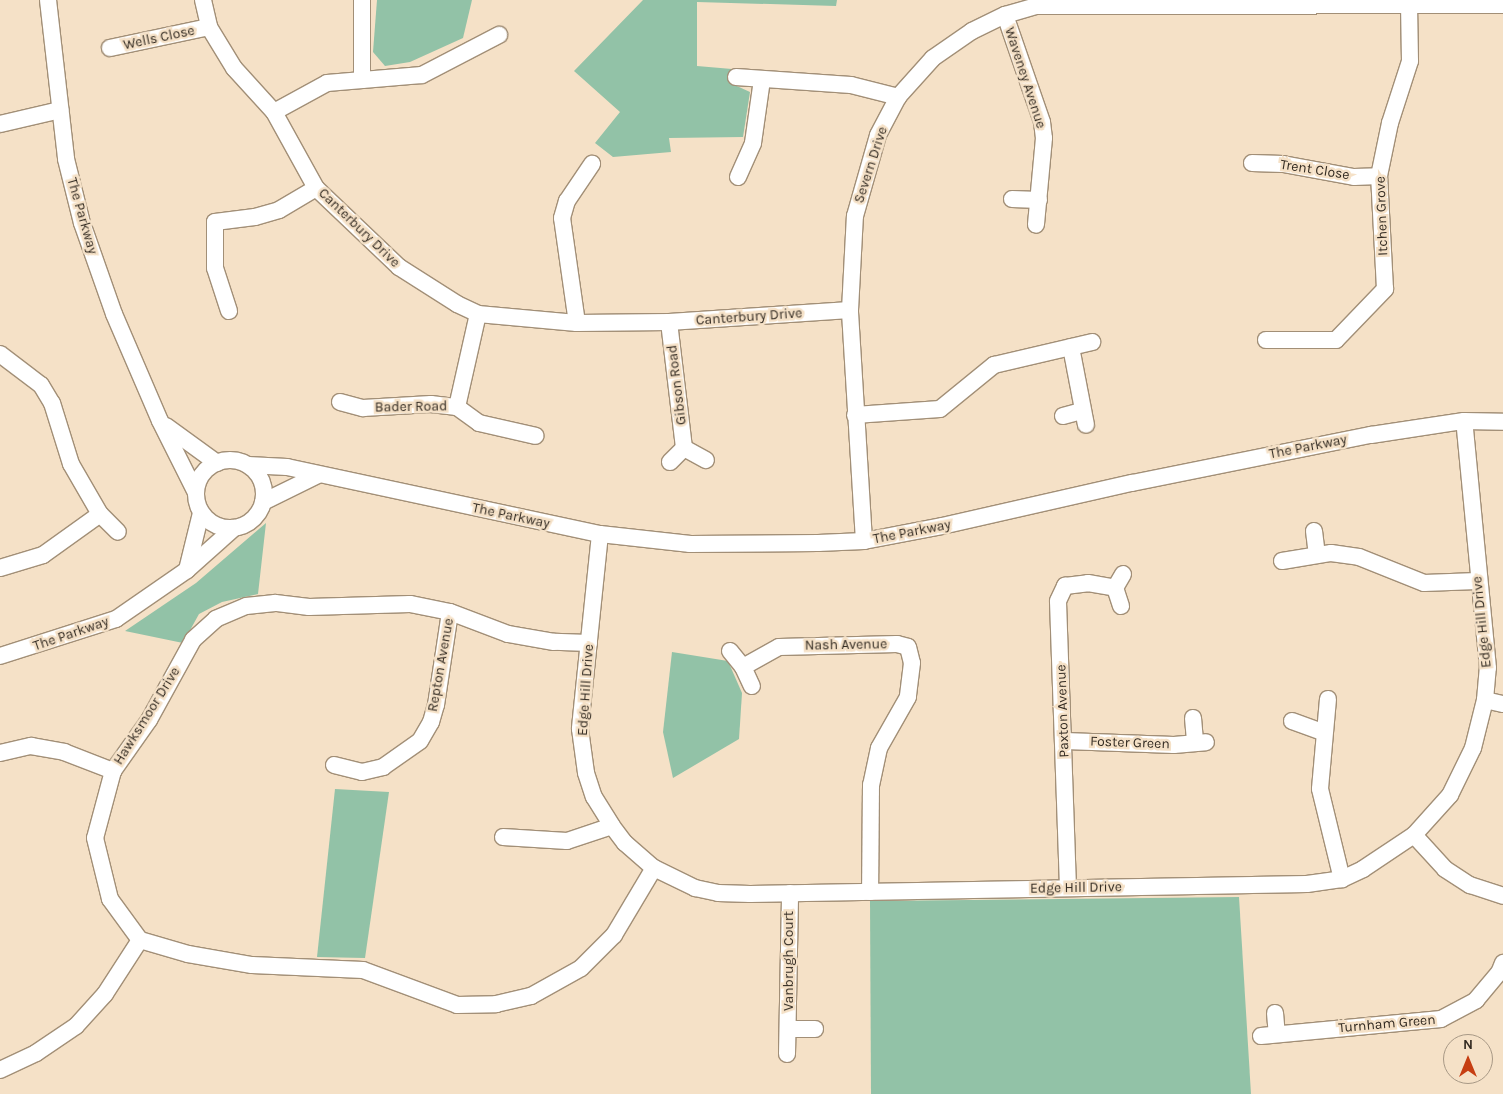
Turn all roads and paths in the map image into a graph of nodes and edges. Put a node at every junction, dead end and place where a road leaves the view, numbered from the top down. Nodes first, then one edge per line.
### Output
1 (48, 0) edge
2 (203, 0) edge
3 (362, 0) edge
4 (1503, 5) edge
5 (1409, 6) junction
6 (1005, 15) junction
7 (209, 27) junction
8 (499, 35) dead end
9 (110, 48) dead end
10 (736, 77) dead end
11 (362, 80) junction
12 (762, 80) junction
13 (898, 97) junction
14 (60, 110) junction
15 (274, 112) junction
16 (0, 124) edge
17 (1252, 163) dead end
18 (592, 164) dead end
19 (1379, 176) junction
20 (738, 177) dead end
21 (316, 188) junction
22 (1012, 199) dead end
23 (1039, 200) junction
24 (1036, 224) dead end
25 (850, 310) junction
26 (229, 311) dead end
27 (478, 314) junction
28 (669, 322) junction
29 (577, 323) junction
30 (1266, 340) dead end
31 (1092, 342) dead end
32 (1071, 347) junction
33 (0, 354) edge
34 (340, 402) dead end
35 (457, 407) junction
36 (855, 415) junction
37 (1064, 416) dead end
38 (160, 422) junction
39 (1464, 422) junction
40 (1503, 422) edge
41 (536, 436) dead end
42 (684, 448) junction
43 (706, 460) dead end
44 (670, 462) dead end
45 (217, 463) junction
46 (248, 465) junction
47 (318, 475) junction
48 (196, 493) junction
49 (263, 502) junction
50 (201, 513) junction
51 (100, 514) junction
52 (234, 528) junction
53 (1314, 531) dead end
54 (118, 532) dead end
55 (600, 534) junction
56 (864, 541) junction
57 (1316, 555) junction
58 (1282, 560) dead end
59 (0, 568) edge
60 (187, 570) junction
61 (1478, 581) junction
62 (1121, 606) dead end
63 (450, 612) junction
64 (589, 643) junction
65 (730, 651) dead end
66 (0, 656) edge
67 (743, 667) junction
68 (752, 686) dead end
69 (1328, 699) dead end
70 (1485, 700) junction
71 (1503, 704) edge
72 (1193, 718) dead end
73 (1292, 721) dead end
74 (1323, 732) junction
75 (1065, 741) junction
76 (0, 754) edge
77 (334, 765) dead end
78 (113, 770) junction
79 (612, 826) junction
80 (1414, 835) junction
81 (503, 837) dead end
82 (654, 868) junction
83 (1342, 879) junction
84 (1068, 888) junction
85 (870, 892) junction
86 (790, 894) junction
87 (1503, 896) edge
88 (140, 940) junction
89 (1503, 963) edge
90 (1275, 1013) dead end
91 (789, 1029) junction
92 (815, 1029) dead end
93 (787, 1054) dead end
94 (0, 1070) edge

1 - 14 street, The Parkway
2 - 7 street, Canterbury Drive
3 - 11 street
4 - 5 street, Severn Drive
5 - 6 street, Severn Drive
5 - 19 street, Itchen Grove
6 - 13 street, Severn Drive
6 - 23 street, Waveney Avenue
7 - 9 street, Wells Close
7 - 15 street, Canterbury Drive
8 - 11 street
10 - 12 street
11 - 15 street
12 - 13 street
12 - 20 street
13 - 25 street, Severn Drive
14 - 16 street
14 - 38 street, The Parkway
15 - 21 street, Canterbury Drive
17 - 19 street, Trent Close
18 - 29 street
19 - 30 street, Itchen Grove
21 - 26 street
21 - 27 street, Canterbury Drive
22 - 23 street
23 - 24 street, Waveney Avenue
25 - 28 street, Canterbury Drive
25 - 36 street, Severn Drive
27 - 29 street, Canterbury Drive
27 - 35 street
28 - 29 street, Canterbury Drive
28 - 42 street, Gibson Road
31 - 32 street
32 - 36 street
32 - 37 street
33 - 51 street
34 - 35 street, Bader Road
35 - 41 street, Bader Road
36 - 56 street, Severn Drive
38 - 45 street, The Parkway
38 - 48 street, The Parkway
39 - 40 street, The Parkway
39 - 56 street, The Parkway
39 - 61 street, Edge Hill Drive
42 - 43 street
42 - 44 street
45 - 46 street
45 - 48 street
46 - 47 street, The Parkway
46 - 49 street
47 - 49 street
47 - 55 street, The Parkway
48 - 50 street
49 - 52 street
50 - 52 street
50 - 60 street
51 - 54 street
51 - 59 street
52 - 60 street, The Parkway
53 - 57 street
55 - 56 street, The Parkway
55 - 64 street, Edge Hill Drive
57 - 58 street
57 - 61 street
60 - 66 street, The Parkway
61 - 70 street, Edge Hill Drive
62 - 75 street, Paxton Avenue
63 - 64 street, Hawksmoor Drive
63 - 77 street, Repton Avenue
63 - 78 street, Hawksmoor Drive
64 - 79 street, Edge Hill Drive
65 - 67 street
67 - 68 street
67 - 85 street, Nash Avenue
69 - 74 street
70 - 71 street
70 - 80 street, Edge Hill Drive
72 - 75 street, Foster Green
73 - 74 street
74 - 83 street
75 - 84 street, Paxton Avenue
76 - 78 street
78 - 88 street, Hawksmoor Drive
79 - 81 street
79 - 82 street, Edge Hill Drive
80 - 83 street, Edge Hill Drive
80 - 87 street
82 - 86 street, Edge Hill Drive
82 - 88 street
83 - 84 street, Edge Hill Drive
84 - 85 street, Edge Hill Drive
85 - 86 street, Edge Hill Drive
86 - 91 street, Vanbrugh Court
88 - 94 street
89 - 90 street, Turnham Green
91 - 92 street, Vanbrugh Court
91 - 93 street, Vanbrugh Court

